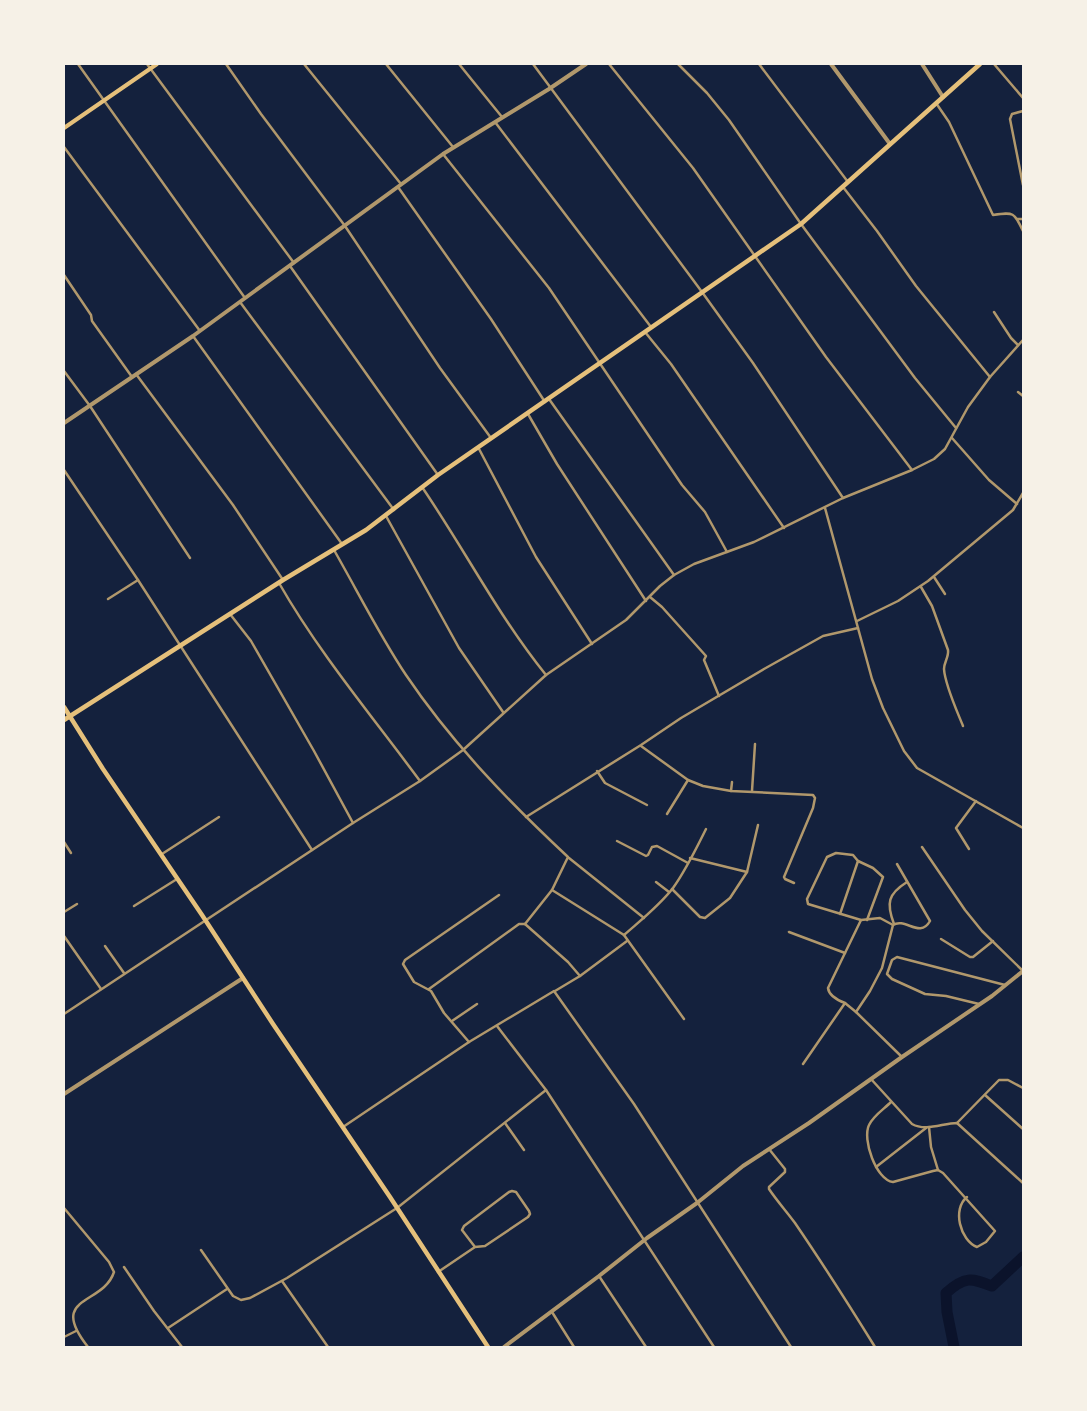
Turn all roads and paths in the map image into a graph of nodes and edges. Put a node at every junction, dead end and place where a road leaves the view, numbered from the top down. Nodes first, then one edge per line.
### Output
1 (78, 64) edge
2 (147, 64) edge
3 (157, 64) edge
4 (226, 64) edge
5 (304, 64) edge
6 (386, 64) edge
7 (459, 64) edge
8 (533, 64) edge
9 (586, 64) edge
10 (609, 64) edge
11 (678, 64) edge
12 (759, 64) edge
13 (831, 64) edge
14 (922, 64) edge
15 (980, 64) edge
16 (994, 64) edge
17 (150, 68) junction
18 (551, 88) junction
19 (943, 97) junction
20 (1023, 98) edge
21 (104, 101) junction
22 (936, 103) junction
23 (1023, 110) edge
24 (502, 118) junction
25 (495, 122) junction
26 (64, 128) edge
27 (890, 144) junction
28 (64, 147) edge
29 (453, 147) junction
30 (443, 154) junction
31 (848, 182) junction
32 (400, 185) junction
33 (1023, 185) edge
34 (842, 186) junction
35 (1023, 219) edge
36 (1018, 220) junction
37 (801, 224) junction
38 (345, 226) junction
39 (1023, 231) edge
40 (755, 256) junction
41 (292, 264) junction
42 (64, 275) edge
43 (702, 292) junction
44 (245, 298) junction
45 (240, 302) junction
46 (994, 312) dead end
47 (651, 327) junction
48 (200, 331) junction
49 (645, 332) junction
50 (193, 336) junction
51 (1023, 340) edge
52 (1018, 345) junction
53 (601, 363) junction
54 (64, 371) edge
55 (136, 374) junction
56 (132, 377) junction
57 (990, 377) junction
58 (1018, 392) dead end
59 (1023, 396) edge
60 (547, 401) junction
61 (90, 406) junction
62 (528, 414) junction
63 (64, 423) edge
64 (956, 428) junction
65 (491, 438) junction
66 (952, 438) junction
67 (478, 447) junction
68 (64, 470) edge
69 (912, 470) junction
70 (438, 475) junction
71 (422, 488) junction
72 (1023, 493) edge
73 (843, 498) junction
74 (1018, 505) junction
75 (824, 508) junction
76 (394, 510) junction
77 (386, 516) junction
78 (784, 528) junction
79 (343, 545) junction
80 (334, 550) junction
81 (727, 552) junction
82 (190, 558) dead end
83 (674, 575) junction
84 (934, 577) junction
85 (138, 580) junction
86 (281, 581) junction
87 (921, 587) junction
88 (946, 594) dead end
89 (650, 597) junction
90 (108, 599) dead end
91 (646, 601) junction
92 (230, 614) junction
93 (857, 621) junction
94 (858, 628) junction
95 (592, 644) junction
96 (181, 646) junction
97 (546, 675) junction
98 (719, 696) junction
99 (64, 706) edge
100 (503, 712) junction
101 (70, 716) junction
102 (64, 720) edge
103 (962, 726) dead end
104 (755, 744) dead end
105 (641, 745) junction
106 (463, 750) junction
107 (597, 772) junction
108 (688, 780) junction
109 (420, 781) junction
110 (732, 782) dead end
111 (731, 791) junction
112 (752, 791) junction
113 (976, 801) junction
114 (647, 805) dead end
115 (667, 814) dead end
116 (219, 817) dead end
117 (525, 817) junction
118 (353, 823) junction
119 (758, 825) dead end
120 (1023, 828) edge
121 (706, 829) dead end
122 (617, 841) dead end
123 (64, 842) edge
124 (922, 847) dead end
125 (969, 849) dead end
126 (312, 850) junction
127 (71, 853) dead end
128 (161, 855) junction
129 (568, 857) junction
130 (690, 858) junction
131 (858, 861) junction
132 (688, 863) junction
133 (897, 864) dead end
134 (747, 872) junction
135 (177, 879) junction
136 (656, 882) dead end
137 (907, 882) junction
138 (794, 883) dead end
139 (672, 889) junction
140 (552, 890) junction
141 (669, 892) junction
142 (499, 895) dead end
143 (77, 904) dead end
144 (134, 906) dead end
145 (64, 912) edge
146 (840, 914) junction
147 (644, 918) junction
148 (861, 920) junction
149 (867, 920) junction
150 (206, 921) junction
151 (525, 924) junction
152 (894, 924) junction
153 (789, 932) dead end
154 (624, 935) junction
155 (64, 936) edge
156 (940, 939) dead end
157 (627, 941) junction
158 (992, 941) junction
159 (105, 946) dead end
160 (846, 953) junction
161 (1023, 971) edge
162 (124, 973) junction
163 (580, 976) junction
164 (243, 978) junction
165 (1006, 986) junction
166 (101, 989) junction
167 (428, 989) junction
168 (554, 991) junction
169 (845, 1003) junction
170 (477, 1004) dead end
171 (980, 1004) junction
172 (856, 1012) junction
173 (64, 1014) edge
174 (684, 1019) dead end
175 (452, 1021) junction
176 (499, 1025) junction
177 (469, 1042) junction
178 (902, 1057) junction
179 (803, 1064) dead end
180 (871, 1079) junction
181 (1023, 1088) edge
182 (546, 1090) junction
183 (64, 1094) edge
184 (985, 1095) junction
185 (890, 1102) junction
186 (504, 1122) junction
187 (957, 1123) junction
188 (343, 1127) junction
189 (928, 1127) junction
190 (1023, 1129) edge
191 (770, 1149) junction
192 (524, 1150) dead end
193 (876, 1167) junction
194 (938, 1170) junction
195 (1023, 1182) edge
196 (966, 1197) junction
197 (697, 1203) junction
198 (64, 1208) edge
199 (397, 1208) junction
200 (644, 1241) junction
201 (475, 1247) junction
202 (201, 1250) dead end
203 (124, 1267) dead end
204 (438, 1272) junction
205 (599, 1276) junction
206 (282, 1280) junction
207 (227, 1289) junction
208 (552, 1312) junction
209 (168, 1328) junction
210 (76, 1331) junction
211 (64, 1337) edge
212 (88, 1347) edge
213 (182, 1347) edge
214 (328, 1347) edge
215 (488, 1347) edge
216 (504, 1347) edge
217 (574, 1347) edge
218 (646, 1347) edge
219 (714, 1347) edge
220 (790, 1347) edge
221 (875, 1347) edge

1 - 21 street
2 - 17 street
3 - 17 main road
4 - 38 street
5 - 32 street
6 - 29 street
7 - 24 street
8 - 18 street
9 - 18 street
10 - 40 street
11 - 37 street
12 - 31 street
13 - 27 street
14 - 19 street
15 - 19 main road
16 - 20 street
17 - 21 main road
17 - 41 street
18 - 24 street
18 - 43 street
19 - 22 main road
21 - 26 main road
21 - 44 street
22 - 27 main road
22 - 36 street
23 - 33 street
24 - 25 street
25 - 29 street
25 - 47 street
27 - 31 main road
28 - 48 street
29 - 30 street
30 - 32 street
30 - 53 street
31 - 34 main road
32 - 38 street
32 - 60 street
34 - 37 main road
34 - 57 street
35 - 36 street
36 - 39 street
37 - 40 main road
37 - 64 street
38 - 41 street
38 - 65 street
40 - 43 main road
40 - 69 street
41 - 44 street
41 - 70 street
42 - 56 street
43 - 47 main road
43 - 73 street
44 - 45 street
45 - 48 street
45 - 76 street
46 - 52 street
47 - 49 main road
48 - 50 street
49 - 53 main road
49 - 78 street
50 - 55 street
50 - 79 street
51 - 52 street
52 - 57 street
53 - 60 main road
53 - 81 street
54 - 61 street
55 - 56 street
55 - 86 street
56 - 61 street
57 - 64 street
58 - 59 street
60 - 62 main road
60 - 83 street
61 - 63 street
61 - 82 street
62 - 65 main road
62 - 91 street
64 - 66 street
65 - 67 main road
66 - 69 street
66 - 74 street
67 - 70 main road
67 - 95 street
68 - 85 street
69 - 73 street
70 - 71 main road
71 - 76 main road
71 - 97 street
72 - 74 street
73 - 75 street
74 - 84 street
75 - 78 street
75 - 93 street
76 - 77 main road
77 - 79 main road
77 - 100 street
78 - 81 street
79 - 80 main road
80 - 86 main road
80 - 106 street
81 - 83 street
83 - 89 street
84 - 87 street
84 - 88 street
85 - 90 street
85 - 96 street
86 - 92 main road
86 - 109 street
87 - 93 street
87 - 103 street
89 - 91 street
89 - 98 street
91 - 95 street
92 - 96 main road
92 - 118 street
93 - 94 street
94 - 98 street
94 - 113 street
95 - 97 street
96 - 101 main road
96 - 126 street
97 - 100 street
98 - 105 street
99 - 101 main road
100 - 106 street
101 - 102 main road
101 - 128 main road
104 - 112 street
105 - 107 street
105 - 108 street
106 - 109 street
106 - 117 street
107 - 114 street
107 - 117 street
108 - 111 street
108 - 115 street
109 - 118 street
110 - 111 street
111 - 112 street
112 - 138 street
113 - 120 street
113 - 125 street
116 - 128 street
117 - 129 street
118 - 126 street
119 - 134 street
121 - 130 street
122 - 132 street
123 - 127 street
124 - 158 street
126 - 150 street
128 - 135 main road
129 - 140 street
129 - 147 street
130 - 132 street
130 - 134 street
131 - 146 street
131 - 146 street
131 - 149 street
132 - 139 street
133 - 137 street
134 - 139 street
135 - 144 street
135 - 150 main road
136 - 141 street
137 - 152 street
137 - 152 street
139 - 141 street
140 - 151 street
140 - 154 street
141 - 147 street
142 - 167 street
143 - 145 street
146 - 148 street
147 - 154 street
148 - 149 street
148 - 160 street
149 - 152 street
150 - 162 street
150 - 164 main road
151 - 163 street
151 - 167 street
152 - 172 street
153 - 160 street
154 - 157 street
155 - 166 street
156 - 158 street
157 - 163 street
157 - 174 street
158 - 161 street
159 - 162 street
160 - 169 street
161 - 165 street
162 - 166 street
163 - 168 street
164 - 183 street
164 - 188 main road
165 - 171 street
165 - 171 street
166 - 173 street
167 - 175 street
168 - 176 street
168 - 197 street
169 - 172 street
169 - 179 street
170 - 175 street
171 - 178 street
172 - 178 street
175 - 177 street
176 - 177 street
176 - 182 street
177 - 188 street
178 - 180 street
180 - 185 street
180 - 191 street
181 - 184 street
182 - 186 street
182 - 200 street
184 - 187 street
184 - 190 street
185 - 189 street
185 - 193 street
186 - 192 street
186 - 199 street
187 - 189 street
187 - 195 street
188 - 199 main road
189 - 193 street
189 - 194 street
191 - 197 street
191 - 221 street
193 - 194 street
194 - 196 street
196 - 196 street
197 - 200 street
197 - 220 street
198 - 210 street
199 - 204 main road
199 - 206 street
200 - 205 street
200 - 219 street
201 - 201 street
201 - 204 street
202 - 207 street
203 - 209 street
204 - 215 main road
205 - 208 street
205 - 218 street
206 - 207 street
206 - 214 street
207 - 209 street
208 - 216 street
208 - 217 street
209 - 213 street
210 - 211 street
210 - 212 street

